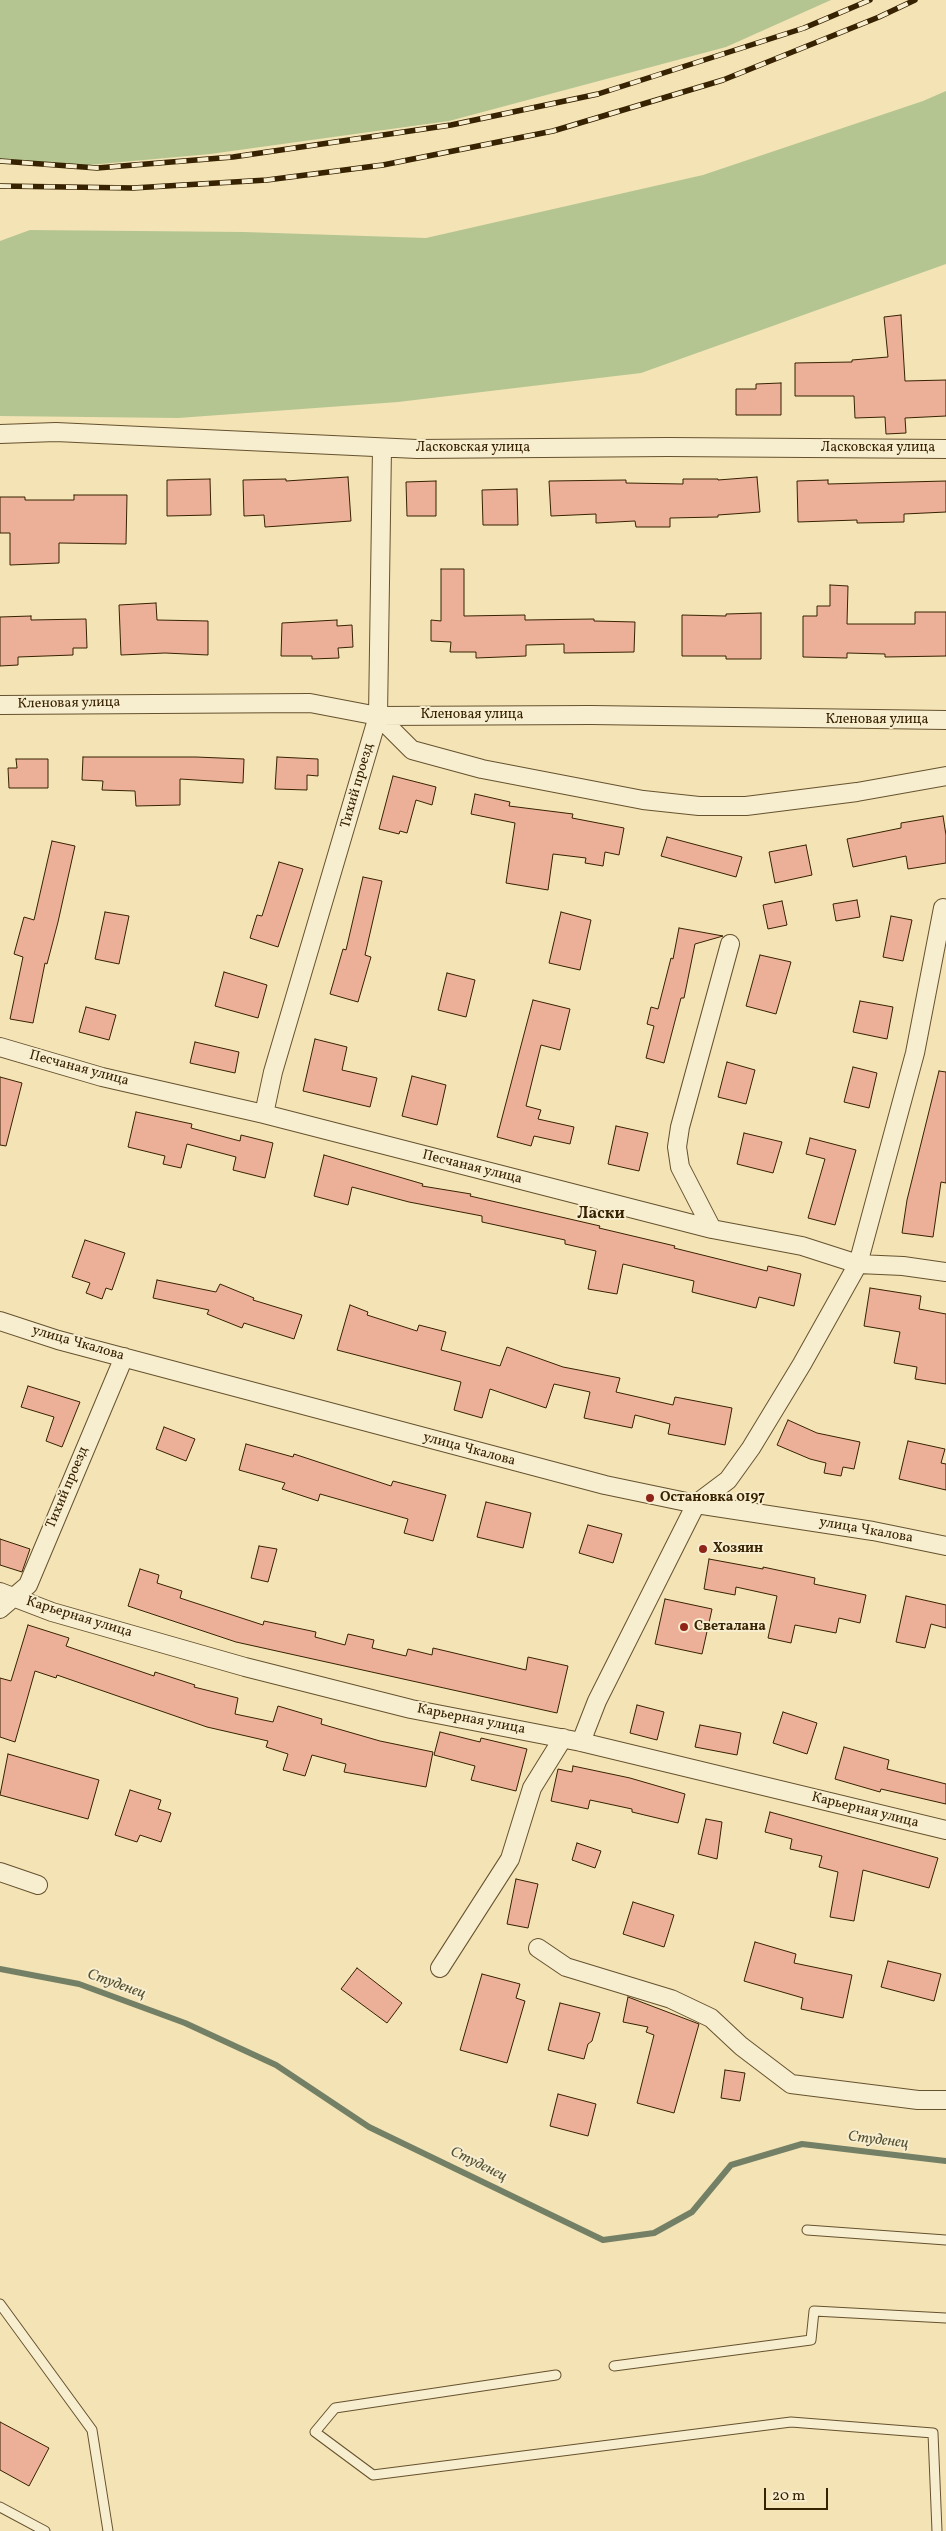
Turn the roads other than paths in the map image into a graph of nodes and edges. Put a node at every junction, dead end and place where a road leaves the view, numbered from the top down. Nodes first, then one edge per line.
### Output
1 (0, 434) edge
2 (382, 448) junction
3 (946, 449) edge
4 (0, 704) edge
5 (378, 716) junction
6 (946, 720) edge
7 (946, 776) edge
8 (943, 908) dead end
9 (730, 944) dead end
10 (0, 1047) edge
11 (264, 1114) junction
12 (712, 1228) junction
13 (858, 1264) junction
14 (946, 1272) edge
15 (0, 1321) edge
16 (124, 1357) junction
17 (696, 1504) junction
18 (946, 1546) edge
19 (7, 1595) edge
20 (0, 1609) edge
21 (563, 1738) junction
22 (581, 1742) junction
23 (946, 1830) edge
24 (0, 1872) edge
25 (38, 1885) dead end
26 (538, 1948) dead end
27 (440, 1968) dead end
28 (946, 2100) edge
29 (807, 2230) dead end
30 (946, 2240) edge
31 (0, 2304) edge
32 (946, 2318) edge
33 (614, 2366) dead end
34 (556, 2375) dead end
35 (0, 2507) edge
36 (45, 2531) edge
37 (108, 2531) edge
38 (937, 2531) edge

1 - 2 street, Ласковская улица
2 - 3 street, Ласковская улица
2 - 5 street, Тихий проезд
4 - 5 street, Кленовая улица
5 - 6 street, Кленовая улица
5 - 7 street
5 - 11 street, Тихий проезд
8 - 13 street
9 - 12 street
10 - 11 street, Песчаная улица
11 - 12 street, Песчаная улица
12 - 13 street, Песчаная улица
13 - 14 street, Песчаная улица
13 - 17 street
15 - 16 street, улица Чкалова
16 - 17 street, улица Чкалова
16 - 19 street, Тихий проезд
17 - 18 street, улица Чкалова
17 - 22 street
19 - 20 street, Тихий проезд
19 - 21 street, Карьерная улица
21 - 22 street, Карьерная улица
21 - 27 street
22 - 23 street, Карьерная улица
24 - 25 street
26 - 28 street
29 - 30 lane
31 - 37 lane
32 - 33 lane
34 - 38 lane
35 - 36 lane

